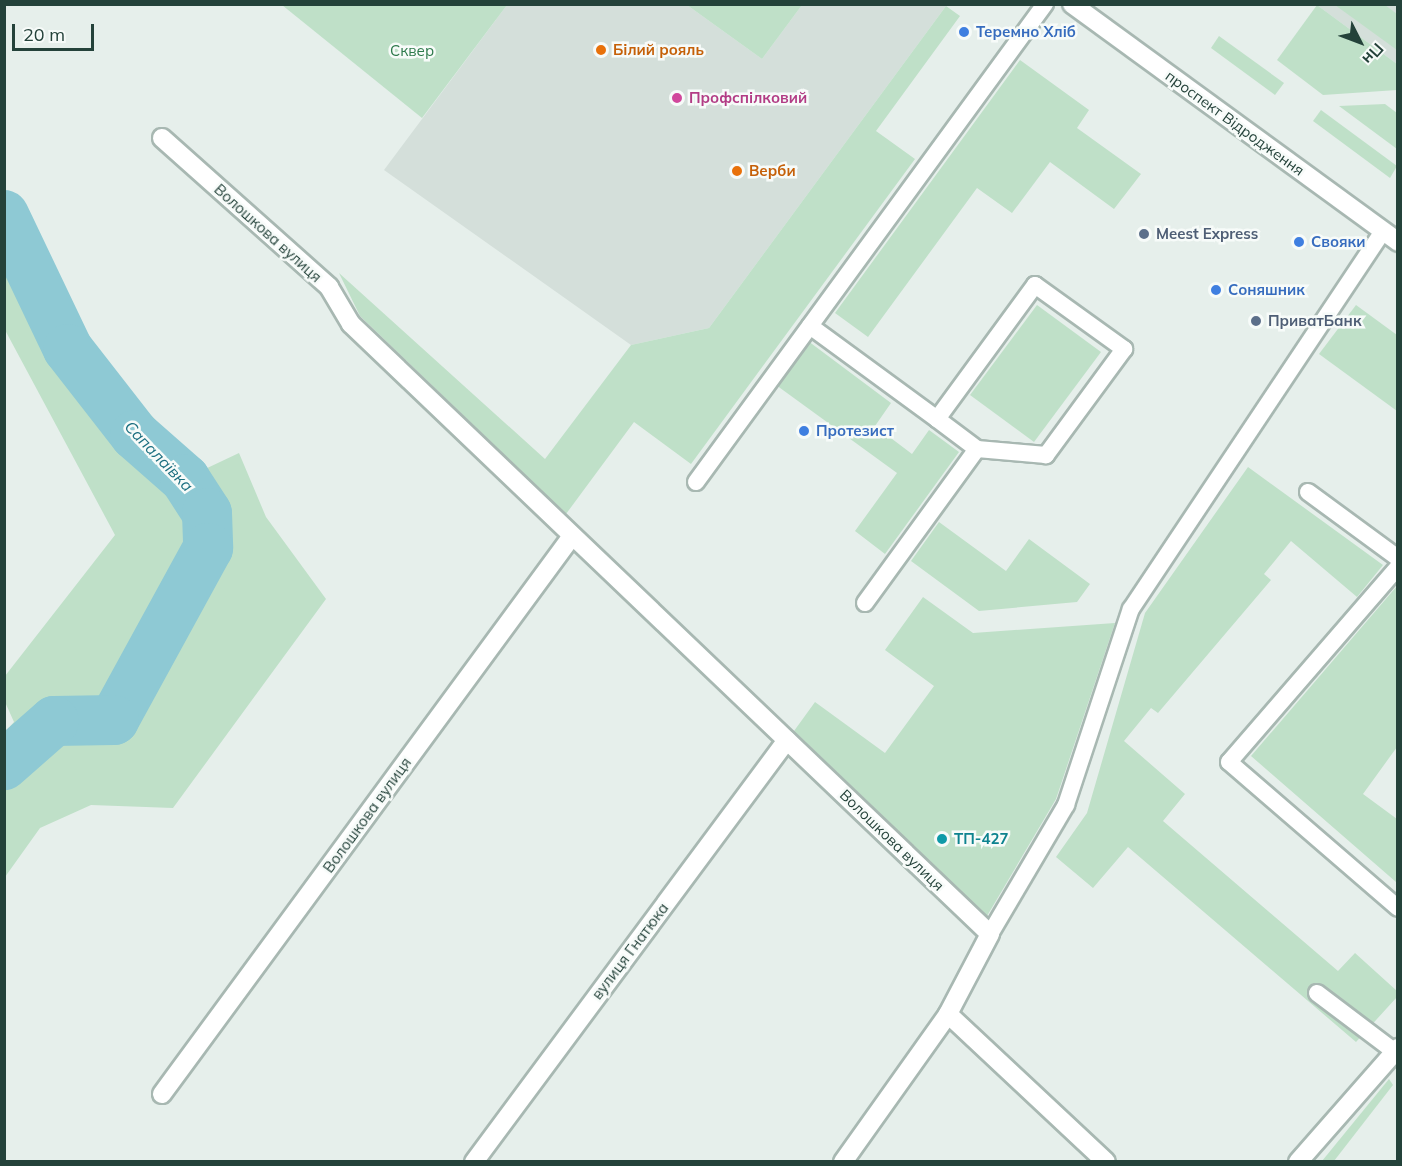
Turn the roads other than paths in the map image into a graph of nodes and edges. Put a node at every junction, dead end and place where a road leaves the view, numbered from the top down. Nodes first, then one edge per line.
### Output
1 (1045, 4) edge
2 (1072, 4) edge
3 (162, 138) dead end
4 (1390, 237) edge
5 (810, 326) junction
6 (937, 419) junction
7 (977, 449) junction
8 (696, 482) dead end
9 (1308, 492) dead end
10 (572, 536) junction
11 (1398, 558) edge
12 (1398, 567) edge
13 (865, 603) dead end
14 (787, 740) junction
15 (1396, 904) edge
16 (990, 934) junction
17 (1317, 993) dead end
18 (948, 1014) junction
19 (1396, 1049) edge
20 (162, 1094) dead end
21 (1100, 1159) edge
22 (474, 1161) edge
23 (843, 1161) edge
24 (1298, 1161) edge

1 - 5 lane
2 - 4 street, проспект Відродження
3 - 10 street, Волошкова вулиця
4 - 16 lane
5 - 6 lane
5 - 8 lane
6 - 7 lane
6 - 7 lane
7 - 13 lane
9 - 11 lane
10 - 14 street, Волошкова вулиця
10 - 20 street, Волошкова вулиця
12 - 15 lane
14 - 16 street, Волошкова вулиця
14 - 22 street, вулиця Гнатюка
16 - 18 street
17 - 19 lane
18 - 21 street
18 - 23 street
19 - 24 street

